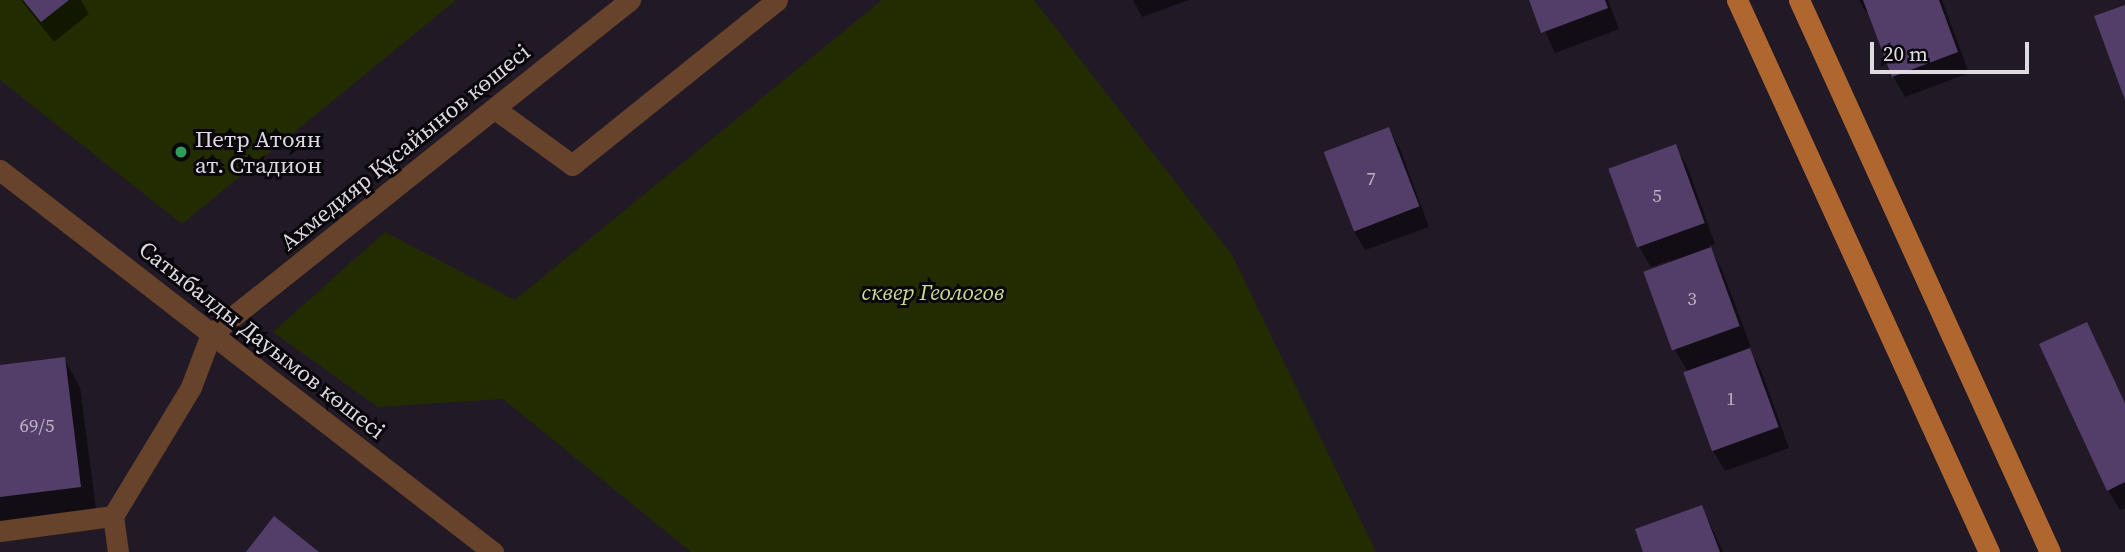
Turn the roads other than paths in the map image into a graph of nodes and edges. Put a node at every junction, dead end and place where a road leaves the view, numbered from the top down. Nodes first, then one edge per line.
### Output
1 (630, 0) edge
2 (777, 0) edge
3 (1737, 0) edge
4 (1798, 0) edge
5 (495, 109) junction
6 (0, 170) edge
7 (211, 334) junction
8 (113, 516) junction
9 (0, 531) edge
10 (118, 552) edge
11 (493, 552) edge
12 (1989, 552) edge
13 (2050, 552) edge

1 - 5 street, Ахмедияр Құсайынов көшесі
2 - 5 street
3 - 12 main road
4 - 13 main road
5 - 7 street, Ахмедияр Құсайынов көшесі
6 - 7 street, Сатыбалды Дауымов көшесі
7 - 8 street
7 - 11 street, Сатыбалды Дауымов көшесі
8 - 9 street
8 - 10 street

